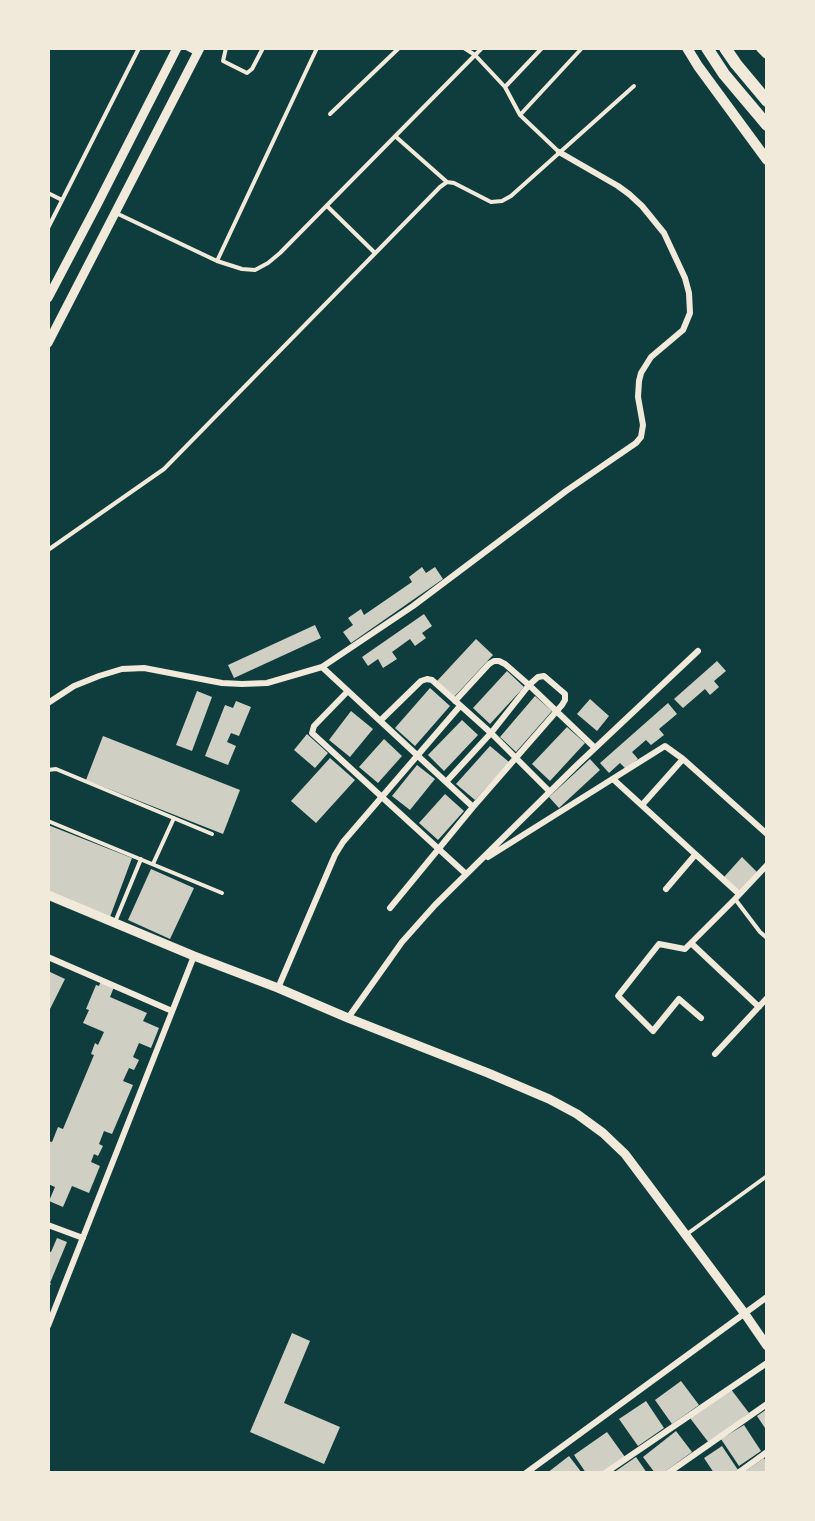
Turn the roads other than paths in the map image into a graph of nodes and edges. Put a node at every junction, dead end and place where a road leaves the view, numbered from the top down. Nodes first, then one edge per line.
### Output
1 (139, 48) edge
2 (177, 48) edge
3 (186, 48) edge
4 (226, 48) edge
5 (263, 48) edge
6 (316, 48) edge
7 (399, 48) edge
8 (464, 48) edge
9 (482, 48) edge
10 (542, 48) edge
11 (582, 48) edge
12 (687, 48) edge
13 (707, 48) edge
14 (725, 48) edge
15 (762, 48) edge
16 (199, 51) edge
17 (767, 54) edge
18 (475, 55) junction
19 (634, 86) dead end
20 (505, 87) junction
21 (767, 101) edge
22 (330, 114) dead end
23 (520, 115) junction
24 (767, 125) edge
25 (395, 136) junction
26 (559, 152) junction
27 (767, 160) edge
28 (447, 182) junction
29 (48, 193) edge
30 (62, 200) junction
31 (327, 206) junction
32 (115, 213) junction
33 (48, 228) edge
34 (375, 253) junction
35 (217, 261) junction
36 (48, 298) edge
37 (48, 343) edge
38 (48, 550) edge
39 (698, 651) dead end
40 (322, 667) junction
41 (530, 685) junction
42 (348, 691) junction
43 (48, 703) edge
44 (457, 704) junction
45 (556, 712) junction
46 (381, 720) junction
47 (491, 733) junction
48 (595, 748) junction
49 (416, 755) junction
50 (517, 758) junction
51 (683, 759) junction
52 (48, 770) edge
53 (613, 779) junction
54 (446, 782) junction
55 (550, 792) junction
56 (380, 797) junction
57 (642, 805) junction
58 (473, 807) junction
59 (174, 818) junction
60 (48, 821) edge
61 (212, 834) dead end
62 (767, 834) edge
63 (438, 850) junction
64 (695, 855) junction
65 (141, 859) junction
66 (153, 864) junction
67 (477, 864) junction
68 (767, 865) edge
69 (466, 874) junction
70 (666, 889) dead end
71 (222, 893) dead end
72 (48, 895) edge
73 (737, 897) junction
74 (390, 908) dead end
75 (115, 923) junction
76 (767, 938) edge
77 (691, 943) junction
78 (194, 956) junction
79 (48, 957) edge
80 (278, 988) junction
81 (767, 998) edge
82 (759, 1007) junction
83 (172, 1011) junction
84 (348, 1018) junction
85 (700, 1018) dead end
86 (715, 1054) dead end
87 (767, 1176) edge
88 (48, 1225) edge
89 (686, 1235) junction
90 (83, 1238) junction
91 (767, 1297) edge
92 (746, 1314) junction
93 (48, 1326) edge
94 (767, 1346) edge
95 (767, 1363) edge
96 (767, 1404) edge
97 (767, 1452) edge
98 (526, 1473) edge
99 (605, 1473) edge
100 (668, 1473) edge
101 (738, 1473) edge

1 - 30 lane
2 - 36 street
3 - 16 lane
4 - 5 lane
6 - 35 lane
7 - 22 lane
8 - 18 lane
9 - 18 lane
10 - 20 lane
11 - 23 lane
12 - 27 main road
13 - 24 main road
14 - 21 main road
15 - 17 main road
16 - 32 street
18 - 20 lane
18 - 25 lane
19 - 26 lane
20 - 23 lane
23 - 26 lane
25 - 28 lane
25 - 31 lane
26 - 28 lane
26 - 40 street
28 - 34 lane
29 - 30 lane
30 - 33 lane
31 - 34 lane
31 - 35 lane
32 - 35 lane
32 - 37 street
34 - 38 lane
39 - 48 street
40 - 42 street
40 - 43 street
41 - 44 street
41 - 45 street
41 - 45 street
41 - 47 street
42 - 46 street
42 - 56 street
44 - 46 street
44 - 47 street
44 - 49 street
45 - 48 street
45 - 50 street
46 - 49 street
47 - 50 street
47 - 54 street
48 - 55 street
49 - 54 street
49 - 56 street
50 - 55 street
50 - 58 street
51 - 53 street
51 - 57 street
51 - 62 street
52 - 59 lane
53 - 57 street
53 - 67 street
54 - 58 street
55 - 67 street
56 - 63 street
56 - 80 street
57 - 64 street
58 - 63 street
59 - 61 lane
59 - 66 lane
60 - 65 lane
63 - 69 street
63 - 74 street
64 - 70 street
64 - 73 street
65 - 66 lane
65 - 75 lane
66 - 71 lane
67 - 69 street
68 - 73 street
69 - 84 street
72 - 75 street
73 - 76 lane
73 - 77 street
75 - 78 street
77 - 82 street
77 - 85 street
78 - 80 street
78 - 83 street
79 - 83 street
80 - 84 street
81 - 82 street
82 - 86 street
83 - 90 street
84 - 89 street
87 - 89 lane
88 - 90 street
89 - 92 street
90 - 93 street
91 - 92 street
92 - 94 street
92 - 98 street
95 - 99 street
96 - 100 street
97 - 101 street

